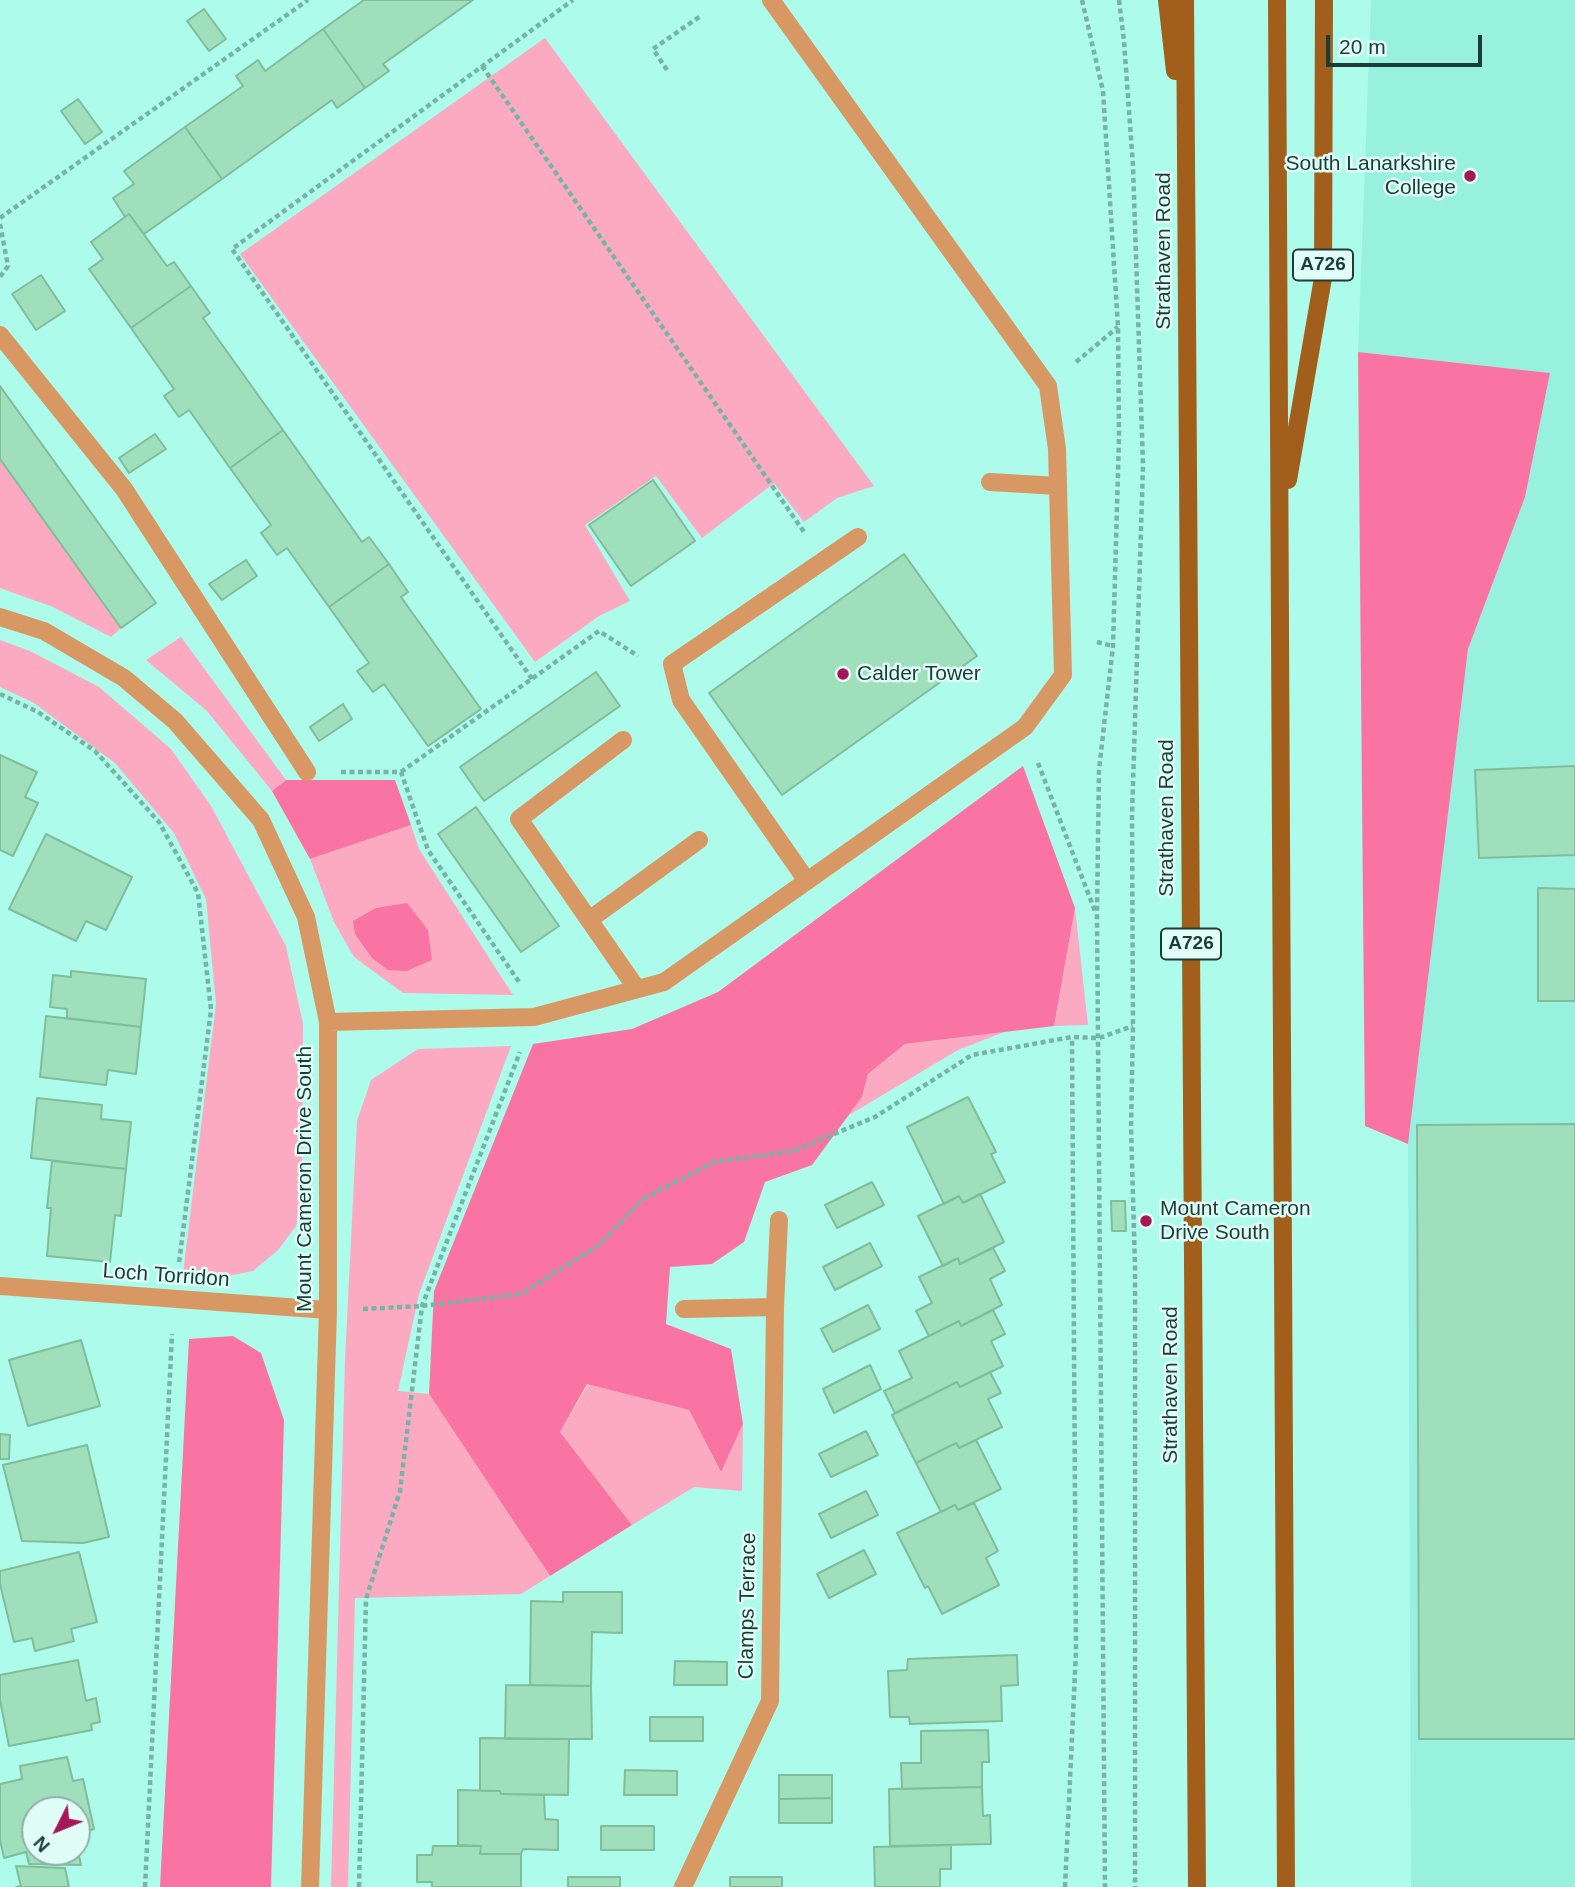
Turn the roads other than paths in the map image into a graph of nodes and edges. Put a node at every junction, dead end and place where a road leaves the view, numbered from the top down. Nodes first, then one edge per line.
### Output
1 (771, 0) edge
2 (1167, 0) edge
3 (1185, 0) edge
4 (1276, 0) edge
5 (1325, 0) edge
6 (1186, 172) junction
7 (0, 335) edge
8 (990, 482) dead end
9 (1058, 486) junction
10 (1280, 526) junction
11 (858, 537) dead end
12 (0, 617) edge
13 (623, 740) dead end
14 (307, 772) road end
15 (699, 840) dead end
16 (807, 881) junction
17 (590, 920) junction
18 (637, 989) junction
19 (328, 1022) junction
20 (779, 1220) dead end
21 (0, 1286) edge
22 (775, 1307) junction
23 (684, 1309) dead end
24 (328, 1310) junction
25 (310, 1887) edge
26 (682, 1887) edge
27 (1197, 1887) edge
28 (1286, 1887) edge

1 - 9 street
2 - 6 main road
3 - 6 main road, Strathaven Road / A726
4 - 10 main road, A726
5 - 10 main road, A726
6 - 27 main road, Strathaven Road / A726
7 - 14 street
8 - 9 street
9 - 16 street
10 - 28 main road, A726
11 - 16 street
12 - 19 street, Mount Cameron Drive South
13 - 17 street
15 - 17 street
16 - 18 street
17 - 18 street
18 - 19 street
19 - 24 street, Mount Cameron Drive South
20 - 22 street, Clamps Terrace
21 - 24 street, Loch Torridon
22 - 23 street
22 - 26 street, Clamps Terrace
24 - 25 street, Mount Cameron Drive South

